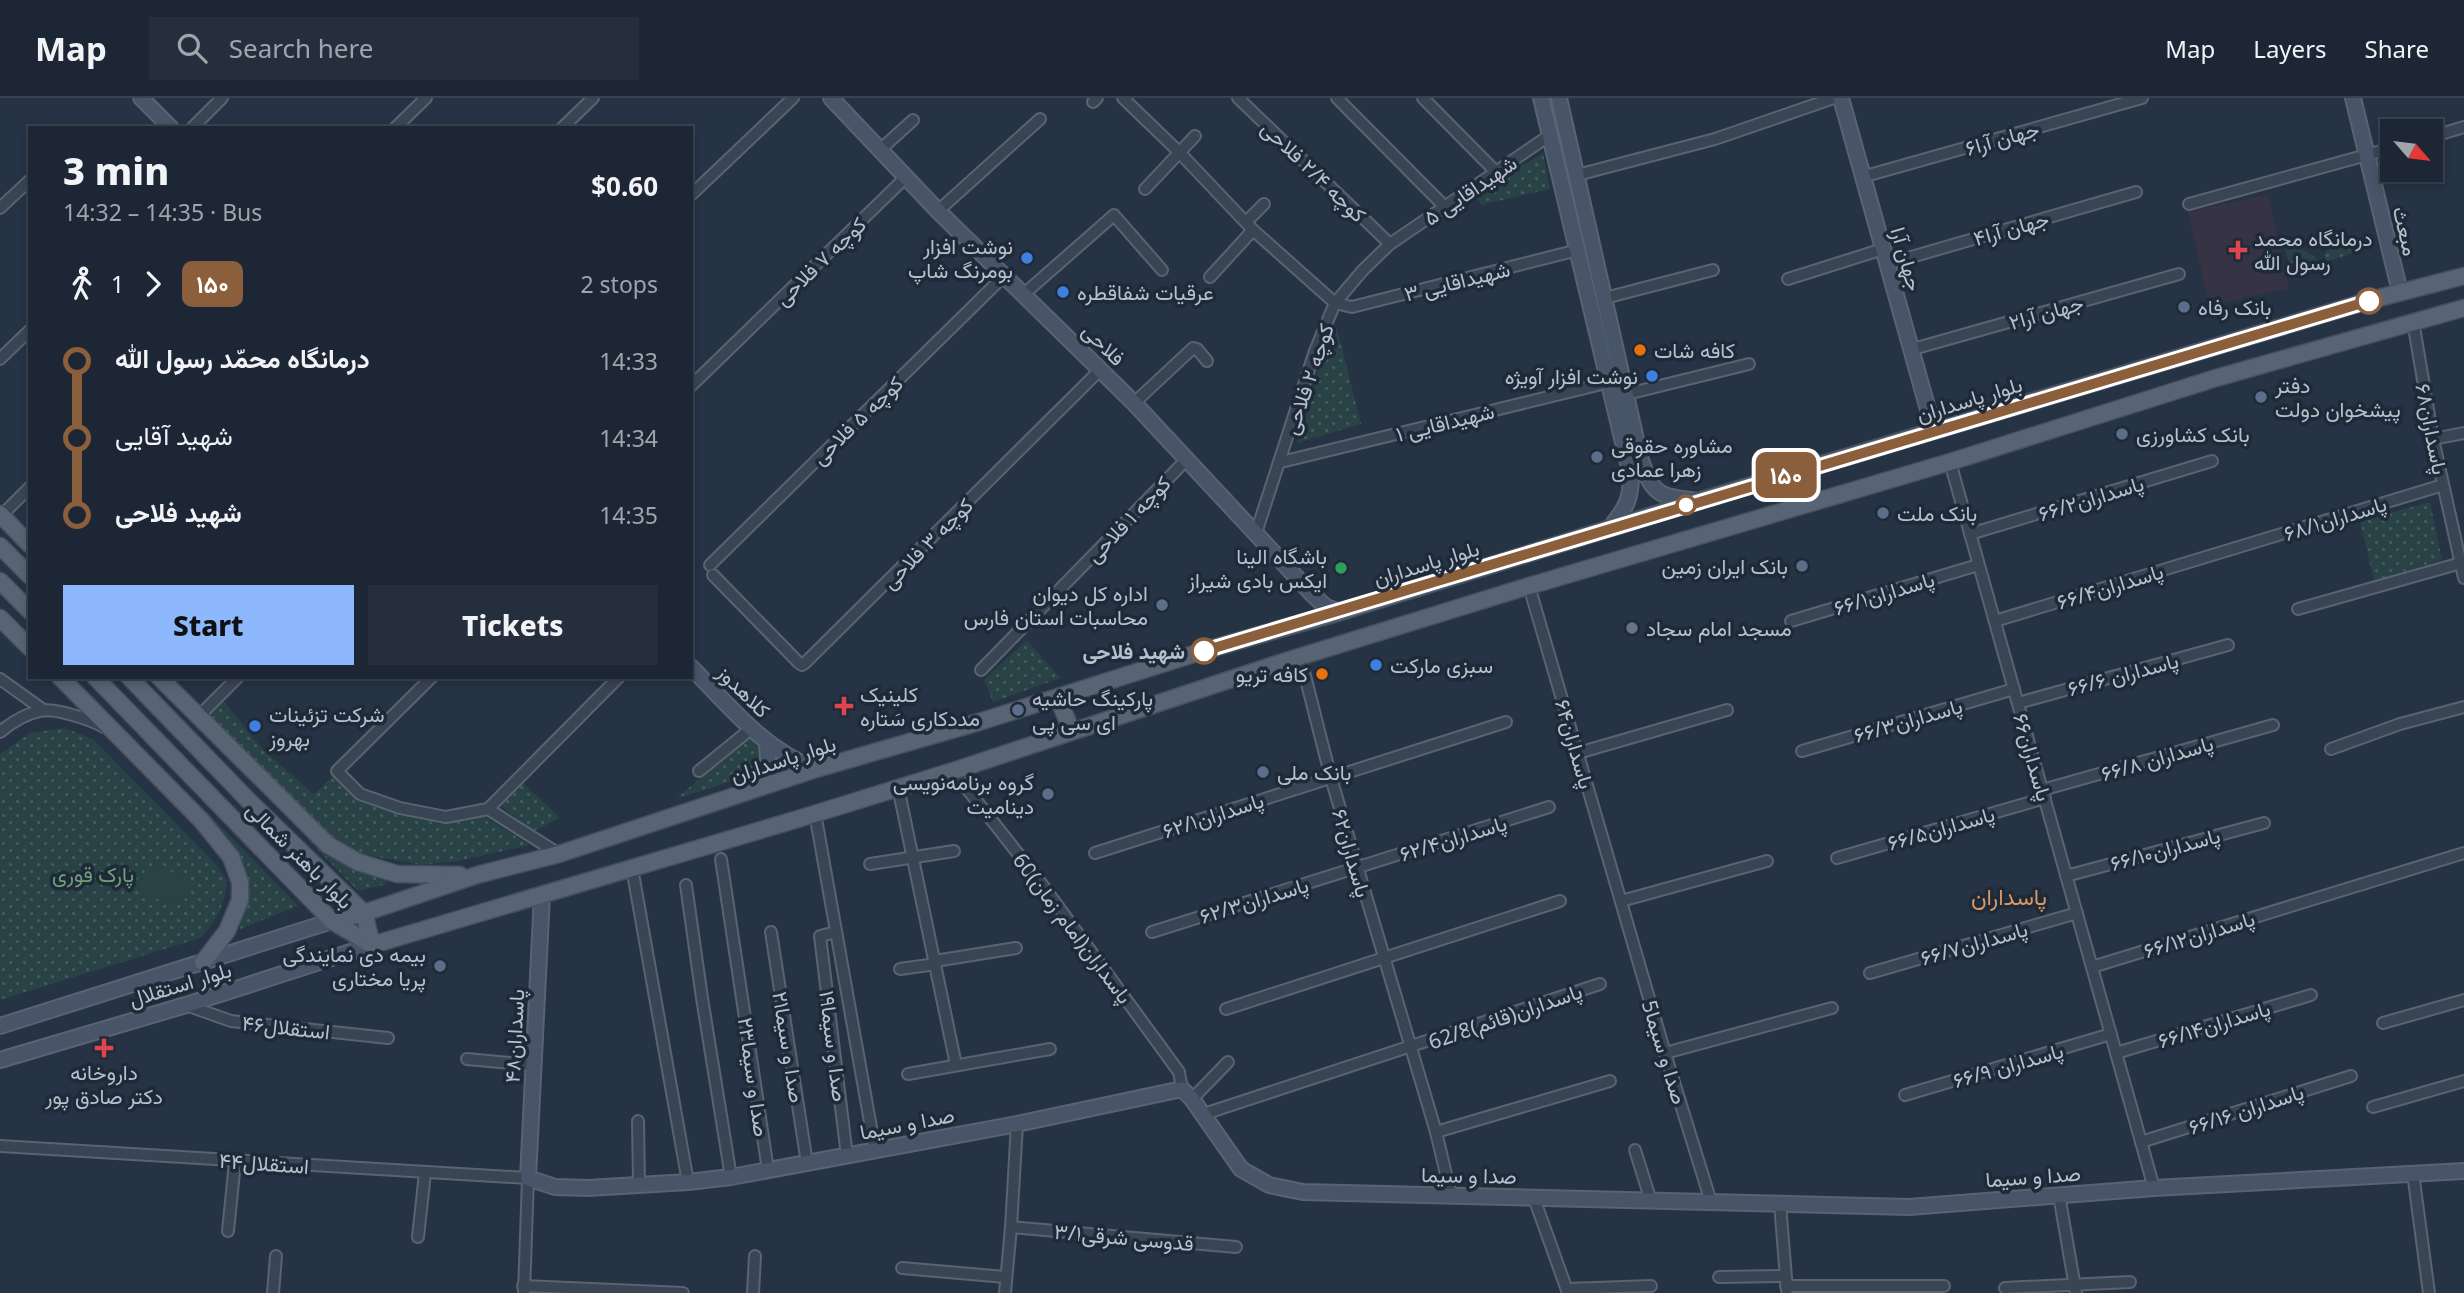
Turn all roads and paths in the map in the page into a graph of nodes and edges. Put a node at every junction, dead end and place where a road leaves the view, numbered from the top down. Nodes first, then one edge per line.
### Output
1 (141, 98) edge
2 (222, 98) edge
3 (426, 98) edge
4 (593, 98) edge
5 (793, 98) edge
6 (1123, 98) edge
7 (1238, 98) edge
8 (1337, 98) edge
9 (1423, 98) edge
10 (1541, 98) edge
11 (1559, 98) edge
12 (1834, 98) edge
13 (1841, 98) edge
14 (2142, 98) edge
15 (2353, 98) edge
16 (838, 100) edge
17 (1040, 119) dead end
18 (913, 120) dead end
19 (168, 126) edge
20 (194, 126) edge
21 (397, 126) edge
22 (564, 126) edge
23 (2464, 127) edge
24 (2443, 133) edge
25 (1550, 135) junction
26 (1195, 136) dead end
27 (881, 149) junction
28 (1179, 152) junction
29 (2380, 152) edge
30 (2367, 156) junction
31 (1496, 172) junction
32 (1577, 175) junction
33 (906, 177) junction
34 (1862, 177) junction
35 (28, 182) edge
36 (1145, 189) dead end
37 (2136, 192) dead end
38 (693, 193) edge
39 (1264, 204) dead end
40 (2189, 204) dead end
41 (1445, 207) junction
42 (0, 208) edge
43 (938, 211) junction
44 (1250, 226) junction
45 (1390, 244) junction
46 (1882, 249) junction
47 (1578, 250) junction
48 (1887, 264) junction
49 (1163, 270) dead end
50 (1713, 270) dead end
51 (2179, 274) dead end
52 (1005, 275) junction
53 (2464, 276) edge
54 (1210, 277) dead end
55 (1788, 279) dead end
56 (2400, 292) junction
57 (1024, 294) junction
58 (1605, 298) junction
59 (1335, 303) junction
60 (2464, 307) edge
61 (2413, 321) junction
62 (28, 332) edge
63 (1913, 349) junction
64 (0, 359) edge
65 (1207, 361) dead end
66 (1749, 364) dead end
67 (1100, 370) junction
68 (1610, 382) junction
69 (693, 384) edge
70 (1620, 396) junction
71 (1134, 403) junction
72 (1934, 431) junction
73 (2464, 433) edge
74 (2433, 439) junction
75 (1187, 459) junction
76 (2212, 461) dead end
77 (1281, 462) junction
78 (1950, 462) junction
79 (1648, 482) junction
80 (1631, 485) junction
81 (2443, 485) junction
82 (28, 489) edge
83 (1699, 502) junction
84 (1, 515) edge
85 (1610, 528) junction
86 (1256, 533) junction
87 (1970, 534) junction
88 (28, 543) edge
89 (0, 546) edge
90 (2461, 548) edge
91 (2226, 551) joint
92 (2460, 563) junction
93 (1978, 565) junction
94 (28, 574) edge
95 (2464, 578) edge
96 (0, 581) edge
97 (1529, 586) junction
98 (1313, 595) junction
99 (28, 609) edge
100 (2298, 609) dead end
101 (1340, 612) junction
102 (752, 616) joint
103 (0, 618) edge
104 (1791, 621) dead end
105 (1995, 621) junction
106 (1299, 624) junction
107 (2228, 645) dead end
108 (28, 646) edge
109 (1300, 656) junction
110 (693, 669) edge
111 (981, 670) dead end
112 (0, 679) edge
113 (62, 679) edge
114 (97, 679) edge
115 (132, 679) edge
116 (161, 679) edge
117 (236, 679) edge
118 (430, 679) edge
119 (617, 679) edge
120 (2014, 689) junction
121 (1058, 697) junction
122 (2018, 703) junction
123 (2464, 707) edge
124 (42, 709) junction
125 (1727, 710) dead end
126 (198, 717) junction
127 (1506, 722) dead end
128 (2273, 725) dead end
129 (752, 728) junction
130 (1071, 730) junction
131 (113, 731) junction
132 (0, 732) edge
133 (184, 734) junction
134 (767, 744) junction
135 (2331, 748) dead end
136 (1802, 751) dead end
137 (1578, 753) junction
138 (242, 761) junction
139 (816, 769) junction
140 (186, 771) junction
141 (699, 771) dead end
142 (953, 771) junction
143 (1331, 778) junction
144 (770, 784) junction
145 (898, 787) junction
146 (2043, 794) junction
147 (249, 801) junction
148 (1549, 807) dead end
149 (488, 809) junction
150 (815, 813) junction
151 (201, 820) junction
152 (2264, 823) dead end
153 (954, 851) dead end
154 (1095, 853) dead end
155 (2464, 853) edge
156 (559, 854) junction
157 (913, 858) junction
158 (1837, 858) dead end
159 (721, 859) dead end
160 (1767, 861) dead end
161 (870, 864) dead end
162 (632, 868) junction
163 (1357, 868) junction
164 (477, 875) junction
165 (2066, 876) junction
166 (686, 885) dead end
167 (542, 895) junction
168 (1560, 901) dead end
169 (1621, 901) junction
170 (364, 913) junction
171 (2077, 913) junction
172 (332, 921) junction
173 (771, 932) dead end
174 (836, 932) junction
175 (1152, 932) dead end
176 (372, 944) junction
177 (1016, 948) dead end
178 (1383, 959) junction
179 (203, 962) junction
180 (936, 962) junction
181 (2092, 967) junction
182 (900, 969) dead end
183 (1870, 973) dead end
184 (1600, 984) dead end
185 (2311, 995) dead end
186 (2464, 1000) edge
187 (186, 1005) junction
188 (1832, 1008) dead end
189 (1226, 1009) dead end
190 (2383, 1023) dead end
191 (0, 1026) edge
192 (2111, 1034) junction
193 (388, 1038) dead end
194 (1409, 1048) junction
195 (1050, 1049) dead end
196 (1665, 1053) junction
197 (2116, 1053) junction
198 (467, 1059) dead end
199 (0, 1060) edge
200 (1228, 1062) dead end
201 (533, 1065) junction
202 (956, 1065) junction
203 (908, 1074) dead end
204 (2351, 1076) dead end
205 (1610, 1081) dead end
206 (2464, 1081) edge
207 (1187, 1094) junction
208 (1905, 1095) dead end
209 (2373, 1107) dead end
210 (1201, 1115) junction
211 (638, 1121) dead end
212 (1017, 1124) junction
213 (1436, 1132) junction
214 (2141, 1142) junction
215 (0, 1146) edge
216 (874, 1150) junction
217 (1635, 1150) dead end
218 (848, 1156) junction
219 (235, 1162) junction
220 (807, 1163) junction
221 (768, 1170) junction
222 (2464, 1171) edge
223 (425, 1173) junction
224 (2413, 1173) junction
225 (731, 1177) junction
226 (527, 1178) junction
227 (688, 1182) junction
228 (639, 1184) junction
229 (2154, 1188) junction
230 (1451, 1195) junction
231 (2059, 1195) junction
232 (1534, 1198) junction
233 (1651, 1200) junction
234 (1711, 1202) junction
235 (1780, 1204) junction
236 (1011, 1227) junction
237 (228, 1231) dead end
238 (418, 1237) dead end
239 (1236, 1247) dead end
240 (276, 1256) dead end
241 (755, 1256) dead end
242 (902, 1268) dead end
243 (1005, 1277) junction
244 (1719, 1277) dead end
245 (2130, 1282) dead end
246 (1786, 1285) edge
247 (1650, 1286) dead end
248 (1944, 1286) dead end
249 (2005, 1287) dead end
250 (2075, 1288) edge
251 (524, 1290) edge
252 (1567, 1291) edge
253 (273, 1293) edge
254 (683, 1293) edge
255 (753, 1293) edge
256 (1005, 1293) edge
257 (2429, 1293) edge

1 - 19 street
2 - 20 street
3 - 21 street
4 - 22 street
5 - 38 street
6 - 28 street
7 - 45 street, کوچه ۲/۴ فلاحی
8 - 41 street
9 - 31 street
10 - 25 street
11 - 32 street
12 - 32 street
13 - 34 street, جهان آرا
14 - 34 street, جهان آرا۶
15 - 30 street, مبعث
16 - 27 street, فلاحی
17 - 43 street
18 - 27 street
23 - 24 street
25 - 31 street, ۵ شهیداقایی
25 - 47 street
26 - 28 street
27 - 33 street, فلاحی
28 - 36 street
28 - 44 street
29 - 30 street
30 - 40 street
30 - 56 street, مبعث
31 - 41 street, ۵ شهیداقایی
32 - 58 street
33 - 43 street, فلاحی
33 - 69 street, کوچه ۷ فلاحی
34 - 46 street, جهان آرا
35 - 42 street
37 - 48 street, جهان آرا۴
39 - 44 street
41 - 45 street, ۵ شهیداقایی
43 - 52 street, فلاحی
44 - 54 street
44 - 59 street
45 - 59 street, کوچه ۲ فلاحی
46 - 48 street, جهان آرا
46 - 55 street
47 - 59 street, ۳ شهیداقایی
47 - 68 street
48 - 63 street, جهان آرا
49 - 57 street
50 - 58 street
51 - 63 street, جهان آرا۲
52 - 57 street, فلاحی
52 - 102 street, کوچه ۵ فلاحی
53 - 56 main road, بلوار پاسداران
56 - 72 main road, بلوار پاسداران
57 - 67 street, فلاحی
58 - 70 street
59 - 77 street, کوچه ۲ فلاحی
60 - 61 main road
61 - 74 street, پاسداران۶۸
61 - 78 main road
62 - 64 street
63 - 72 street, جهان آرا
65 - 71 street
66 - 70 street
67 - 71 street, فلاحی
67 - 102 street, کوچه ۳ فلاحی
68 - 70 street
68 - 77 street, ۱ شهیداقایی
70 - 79 street
70 - 80 street
71 - 75 street, فلاحی
72 - 83 main road, بلوار پاسداران
73 - 74 street
74 - 81 street, پاسداران۶۸
75 - 86 street, فلاحی
75 - 111 street, کوچه ۱ فلاحی
76 - 87 street, پاسداران۶۶/۲
77 - 86 street, کوچه ۲ فلاحی
78 - 87 street, پاسداران۶۶
78 - 97 main road
79 - 80 street
79 - 83 street
80 - 85 street
81 - 90 street, پاسداران۶۸
81 - 91 street, پاسداران۶۸/۱
82 - 84 street
83 - 85 main road, بلوار پاسداران
84 - 88 main road
85 - 101 main road, بلوار پاسداران
86 - 98 street, فلاحی
87 - 93 street, پاسداران۶۶
89 - 94 main road
90 - 92 street, پاسداران۶۸
91 - 105 street, پاسداران۶۶/۴
92 - 95 street, پاسداران۶۸
92 - 100 street
93 - 104 street, پاسداران۶۶/۱
93 - 105 street, پاسداران۶۶
96 - 99 main road
97 - 109 main road
97 - 137 street, پاسداران۶۴
98 - 101 street, فلاحی
98 - 106 street
101 - 106 main road, بلوار پاسداران
103 - 108 main road
105 - 120 street, پاسداران۶۶
106 - 121 main road, بلوار پاسداران
107 - 122 street, پاسداران ۶۶/۶
109 - 130 main road
109 - 143 street, پاسداران۶۲
110 - 129 street, کلاهدوز
112 - 124 street
113 - 131 main road
114 - 140 main road, بلوار باهنر شمالی
115 - 133 main road, بلوار باهنر شمالی
116 - 126 main road
117 - 126 street
118 - 149 street
119 - 149 street
120 - 122 street, پاسداران۶۶
120 - 136 street, پاسداران۶۶/۳
121 - 130 main road
121 - 139 main road, بلوار پاسداران
122 - 146 street, پاسداران۶۶
123 - 135 street
124 - 131 street
124 - 132 street
125 - 137 street
126 - 138 main road
127 - 143 street, پاسداران۶۲/۱
128 - 146 street, پاسداران ۶۶/۸
129 - 134 street, کلاهدوز
129 - 141 street
130 - 142 main road
131 - 151 main road
133 - 138 main road
133 - 147 main road, بلوار باهنر شمالی
134 - 139 street, کلاهدوز
134 - 144 street
137 - 169 street, پاسداران۶۴
138 - 147 main road
138 - 164 main road
139 - 144 main road, بلوار پاسداران
140 - 151 main road
140 - 172 main road, بلوار باهنر شمالی
142 - 145 main road
142 - 207 street, 60پاسداران(امام زمان)
143 - 154 street, پاسداران۶۲/۱
143 - 163 street, پاسداران۶۲
144 - 156 main road, بلوار پاسداران
145 - 150 main road
145 - 157 street
146 - 158 street, پاسداران۶۶/۵
146 - 165 street, پاسداران۶۶
147 - 170 main road, بلوار باهنر شمالی
148 - 163 street, پاسداران۶۲/۴
149 - 156 street
150 - 162 main road
150 - 174 street
151 - 179 main road
152 - 165 street, پاسداران۶۶/۱۰
153 - 157 street
155 - 181 street, پاسداران۶۶/۱۲
156 - 164 main road, بلوار پاسداران
157 - 161 street
157 - 180 street
159 - 221 street, صدا و سیما۲۳
160 - 169 street
162 - 167 main road
162 - 227 street
163 - 175 street, پاسداران۶۲/۳
163 - 178 street, پاسداران۶۲
164 - 170 main road, بلوار پاسداران
165 - 171 street, پاسداران۶۶
166 - 225 street
167 - 176 main road
167 - 201 street, پاسداران۴۸
168 - 178 street
169 - 196 street, 5صدا و سیما
170 - 172 main road, بلوار استقلال
170 - 176 main road, بلوار باهنر شمالی
171 - 181 street, پاسداران۶۶
171 - 183 street, پاسداران۶۶/۷
172 - 176 main road, بلوار باهنر شمالی
172 - 179 street, بلوار استقلال
173 - 220 street, صدا و سیما۲۱
174 - 216 street
174 - 218 street, صدا و سیما۱۹
176 - 187 street, بلوار استقلال
177 - 180 street
178 - 189 street
178 - 194 street, پاسداران۶۲
179 - 191 street, بلوار استقلال
180 - 182 street
180 - 202 street
181 - 192 street, پاسداران۶۶
184 - 194 street, 62/8پاسداران(قائم)
185 - 197 street, پاسداران۶۶/۱۴
186 - 190 street
187 - 193 street, استقلال۴۶
187 - 199 street, بلوار استقلال
188 - 196 street
192 - 197 street, پاسداران۶۶
192 - 208 street, پاسداران ۶۶/۹
194 - 210 street, 62/8پاسداران(قائم)
194 - 213 street, پاسداران۶۲
195 - 202 street
196 - 234 street, 5صدا و سیما
197 - 214 street, پاسداران۶۶
198 - 201 street
200 - 207 street
201 - 226 street, پاسداران۴۸
202 - 203 street
204 - 214 street, پاسداران ۶۶/۱۶
205 - 213 street
206 - 209 street
207 - 210 street, صدا و سیما
207 - 212 street, صدا و سیما
210 - 230 street, صدا و سیما
211 - 228 street
212 - 216 street, صدا و سیما
212 - 236 street
213 - 230 street, پاسداران۶۲
214 - 229 street, پاسداران۶۶
215 - 219 street, استقلال۴۴
216 - 218 street, صدا و سیما
217 - 233 street
218 - 220 street, صدا و سیما
219 - 223 street, استقلال۴۴
219 - 237 street
220 - 221 street, صدا و سیما
221 - 225 street, صدا و سیما
222 - 224 street, صدا و سیما
223 - 226 street, استقلال۴۴
223 - 238 street
224 - 229 street, صدا و سیما
224 - 257 street
225 - 227 street, صدا و سیما
226 - 228 street, صدا و سیما
226 - 251 street
227 - 228 street, صدا و سیما
229 - 231 street, صدا و سیما
230 - 232 street, صدا و سیما
231 - 235 street, صدا و سیما
231 - 250 street
232 - 233 street, صدا و سیما
232 - 252 street
233 - 234 street, صدا و سیما
234 - 235 street, صدا و سیما
235 - 246 street
236 - 239 street, قدوسی شرقی۳/۱
236 - 243 street
240 - 253 street
241 - 255 street
242 - 243 street
243 - 256 street
244 - 246 street
245 - 250 street
246 - 248 street
247 - 252 street
249 - 250 street
251 - 254 street

